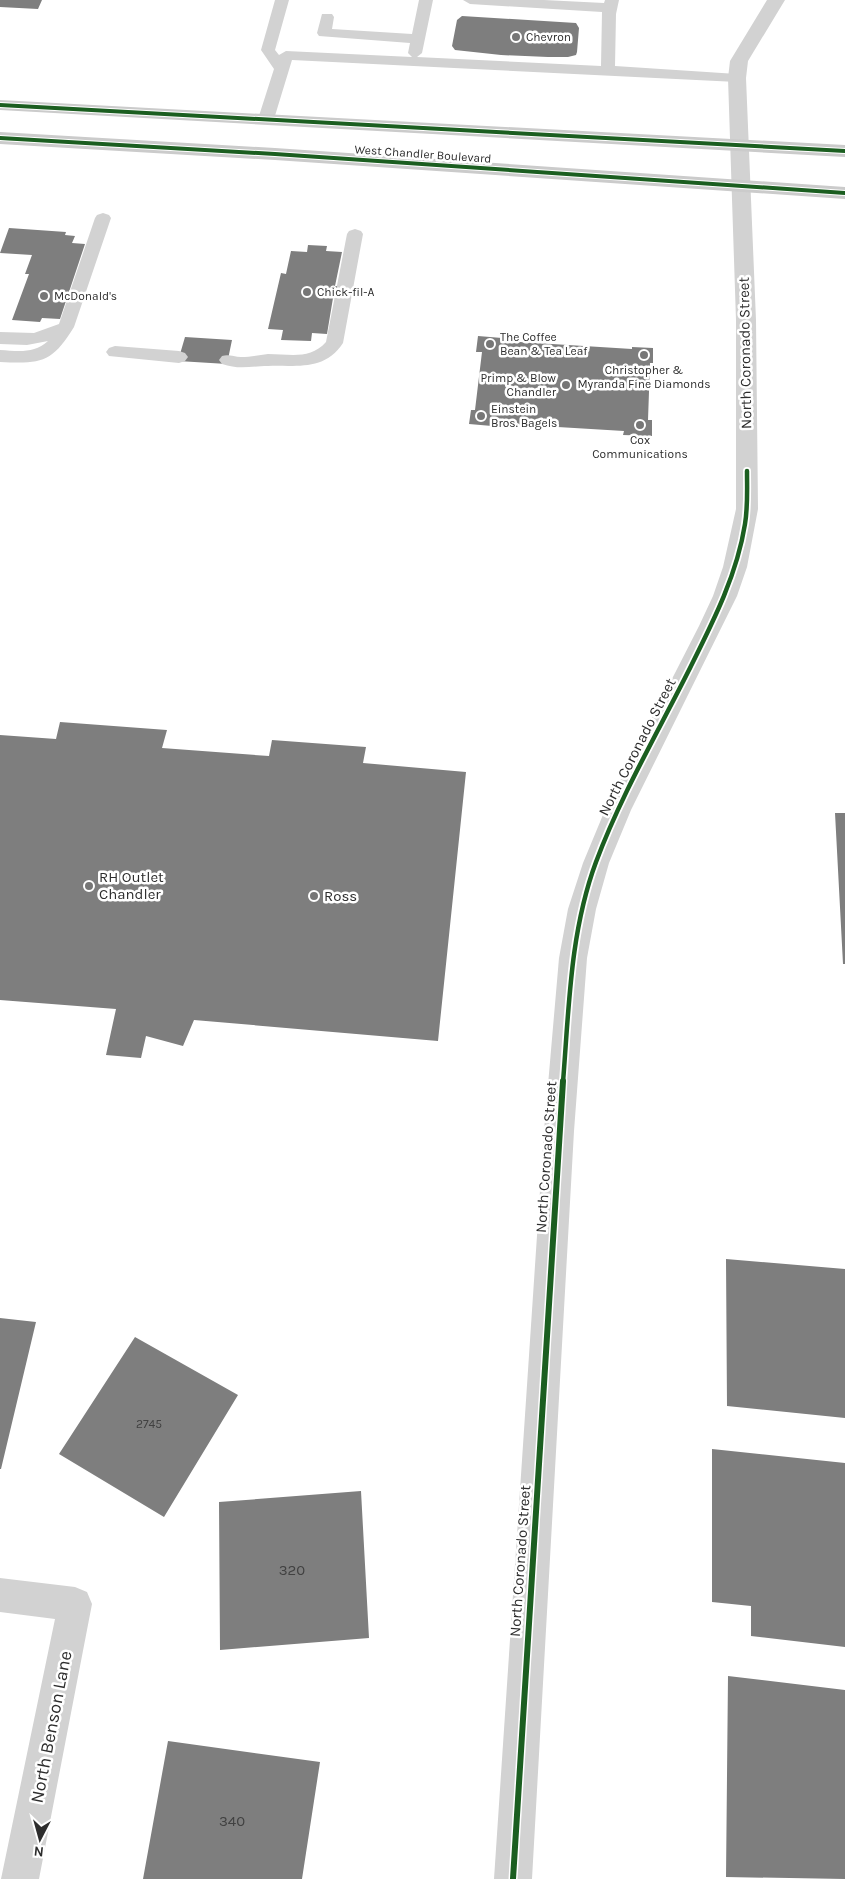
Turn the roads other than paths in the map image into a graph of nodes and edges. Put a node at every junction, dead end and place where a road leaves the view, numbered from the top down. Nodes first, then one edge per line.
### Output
1 (282, 0) edge
2 (426, 0) edge
3 (470, 0) edge
4 (776, 0) edge
5 (611, 4) edge
6 (327, 17) dead end
7 (418, 39) junction
8 (413, 60) junction
9 (282, 69) junction
10 (608, 70) junction
11 (737, 78) junction
12 (0, 104) edge
13 (176, 114) junction
14 (266, 119) junction
15 (0, 122) edge
16 (0, 138) edge
17 (738, 145) junction
18 (845, 151) edge
19 (740, 187) junction
20 (845, 193) edge
21 (103, 218) dead end
22 (355, 234) dead end
23 (66, 327) junction
24 (0, 338) edge
25 (117, 346) dead end
26 (181, 351) dead end
27 (229, 354) dead end
28 (0, 356) edge
29 (0, 1595) edge
30 (20, 1879) edge
31 (512, 1879) edge

1 - 9 lane
2 - 7 lane
3 - 5 lane
4 - 11 street, North Coronado Street
5 - 10 lane
6 - 7 lane
7 - 8 lane
8 - 9 lane
8 - 10 lane
9 - 14 lane
10 - 11 lane
11 - 17 street, North Coronado Street
12 - 13 main road, West Chandler Boulevard
13 - 14 main road, West Chandler Boulevard
13 - 15 main road
14 - 17 main road, West Chandler Boulevard
16 - 19 main road, West Chandler Boulevard
17 - 18 main road, West Chandler Boulevard
17 - 19 street, North Coronado Street
19 - 20 main road, West Chandler Boulevard
19 - 31 street, North Coronado Street
21 - 23 lane
22 - 27 lane
23 - 24 lane
23 - 28 lane
25 - 26 lane
29 - 30 street, North Benson Lane

